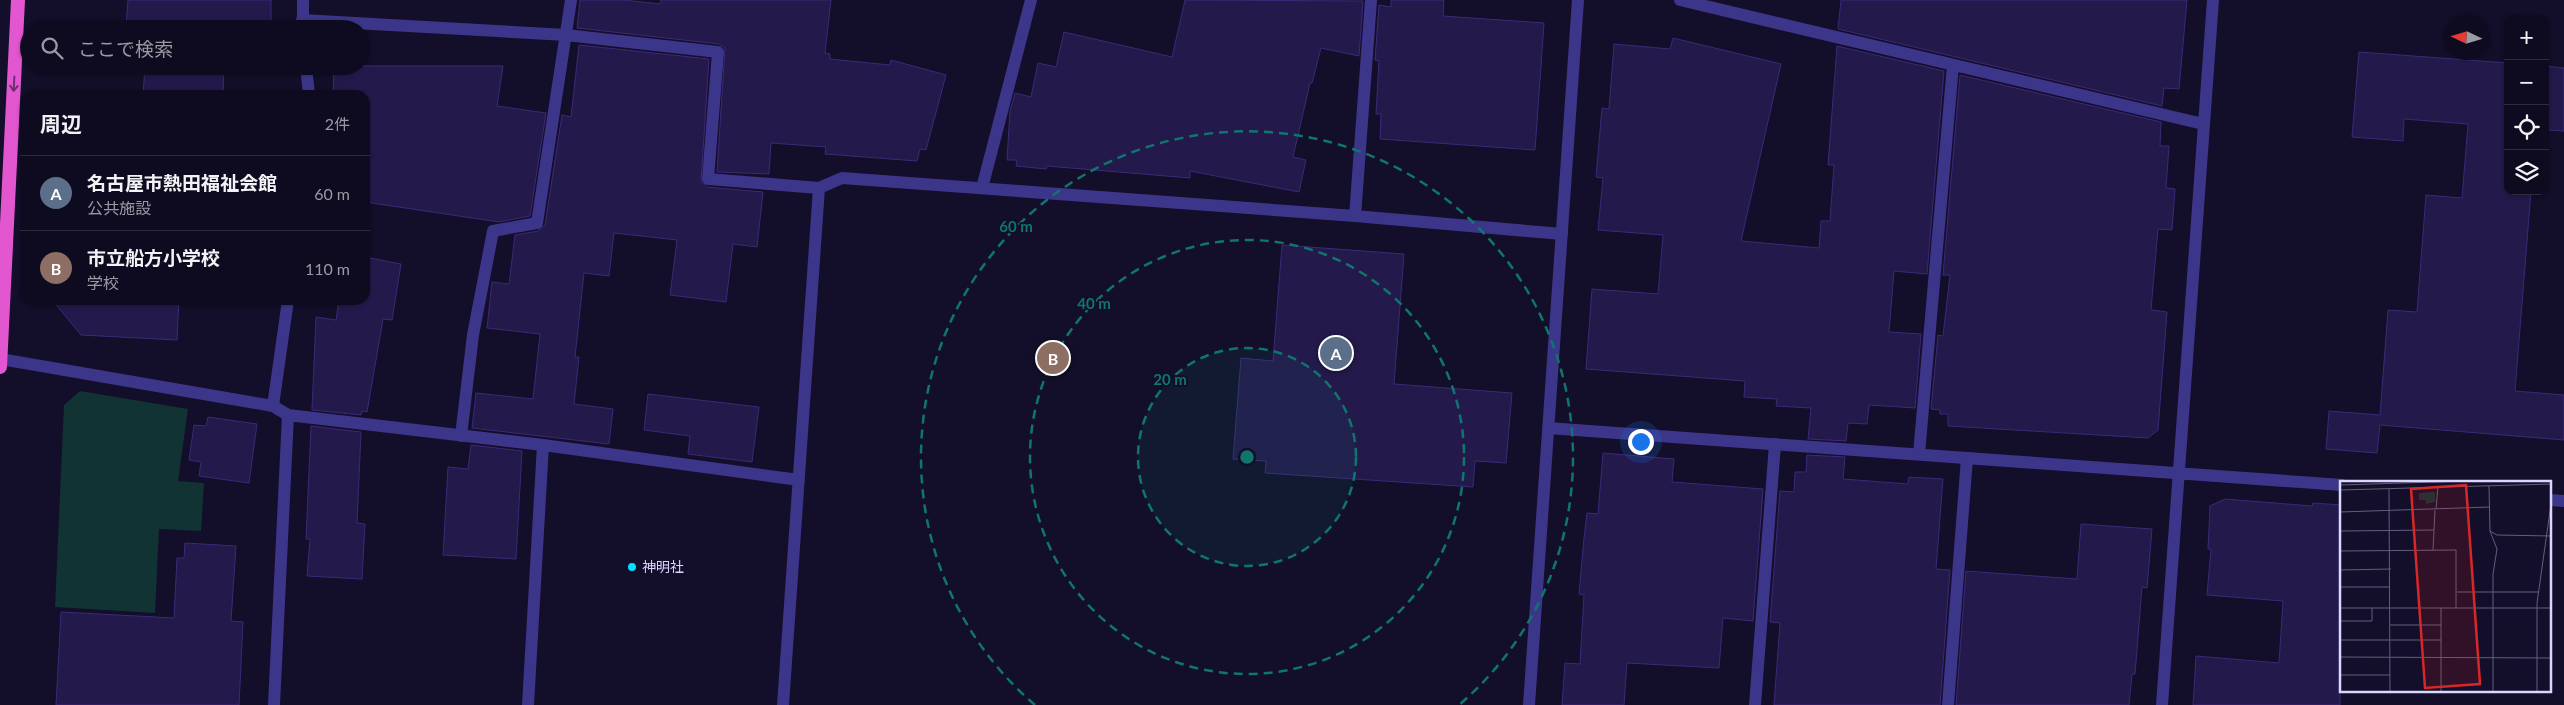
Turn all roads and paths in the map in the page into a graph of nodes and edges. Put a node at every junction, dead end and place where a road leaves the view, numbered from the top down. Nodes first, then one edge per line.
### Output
1 (18, 0) edge
2 (303, 0) edge
3 (570, 0) edge
4 (1031, 0) edge
5 (1371, 0) edge
6 (1578, 0) edge
7 (1680, 0) edge
8 (2213, 0) edge
9 (302, 20) edge
10 (370, 27) edge
11 (566, 34) junction
12 (1953, 65) junction
13 (307, 75) edge
14 (308, 90) edge
15 (2203, 124) junction
16 (819, 188) junction
17 (982, 188) junction
18 (1355, 216) junction
19 (1562, 234) junction
20 (287, 305) edge
21 (0, 359) edge
22 (0, 367) edge
23 (274, 406) junction
24 (288, 415) junction
25 (1548, 428) junction
26 (462, 436) junction
27 (1775, 444) junction
28 (543, 445) junction
29 (1919, 454) junction
30 (1967, 458) junction
31 (2178, 473) junction
32 (799, 480) junction
33 (2340, 485) edge
34 (274, 705) edge
35 (528, 705) edge
36 (783, 705) edge
37 (1529, 705) edge
38 (1755, 705) edge
39 (1948, 705) edge
40 (2162, 705) edge

1 -> 21 highway
2 - 9 street
3 - 11 street
4 - 17 street
5 - 18 street
6 - 19 street
7 - 12 street
8 - 15 street
10 - 11 street
11 - 16 street
11 - 26 street
12 - 15 street
12 - 29 street
13 - 14 street
15 - 31 street
16 - 17 street
16 - 32 street
17 - 18 street
18 - 19 street
19 - 25 street
20 - 23 street
21 - 22 highway
21 - 23 street
23 - 24 street
24 - 26 street
24 - 34 street
25 - 27 street
25 - 37 street
26 - 28 street
27 - 29 street
27 - 38 street
28 - 32 street
28 - 35 street
29 - 30 street
30 - 31 street
30 - 39 street
31 - 33 street
31 - 40 street
32 - 36 street

